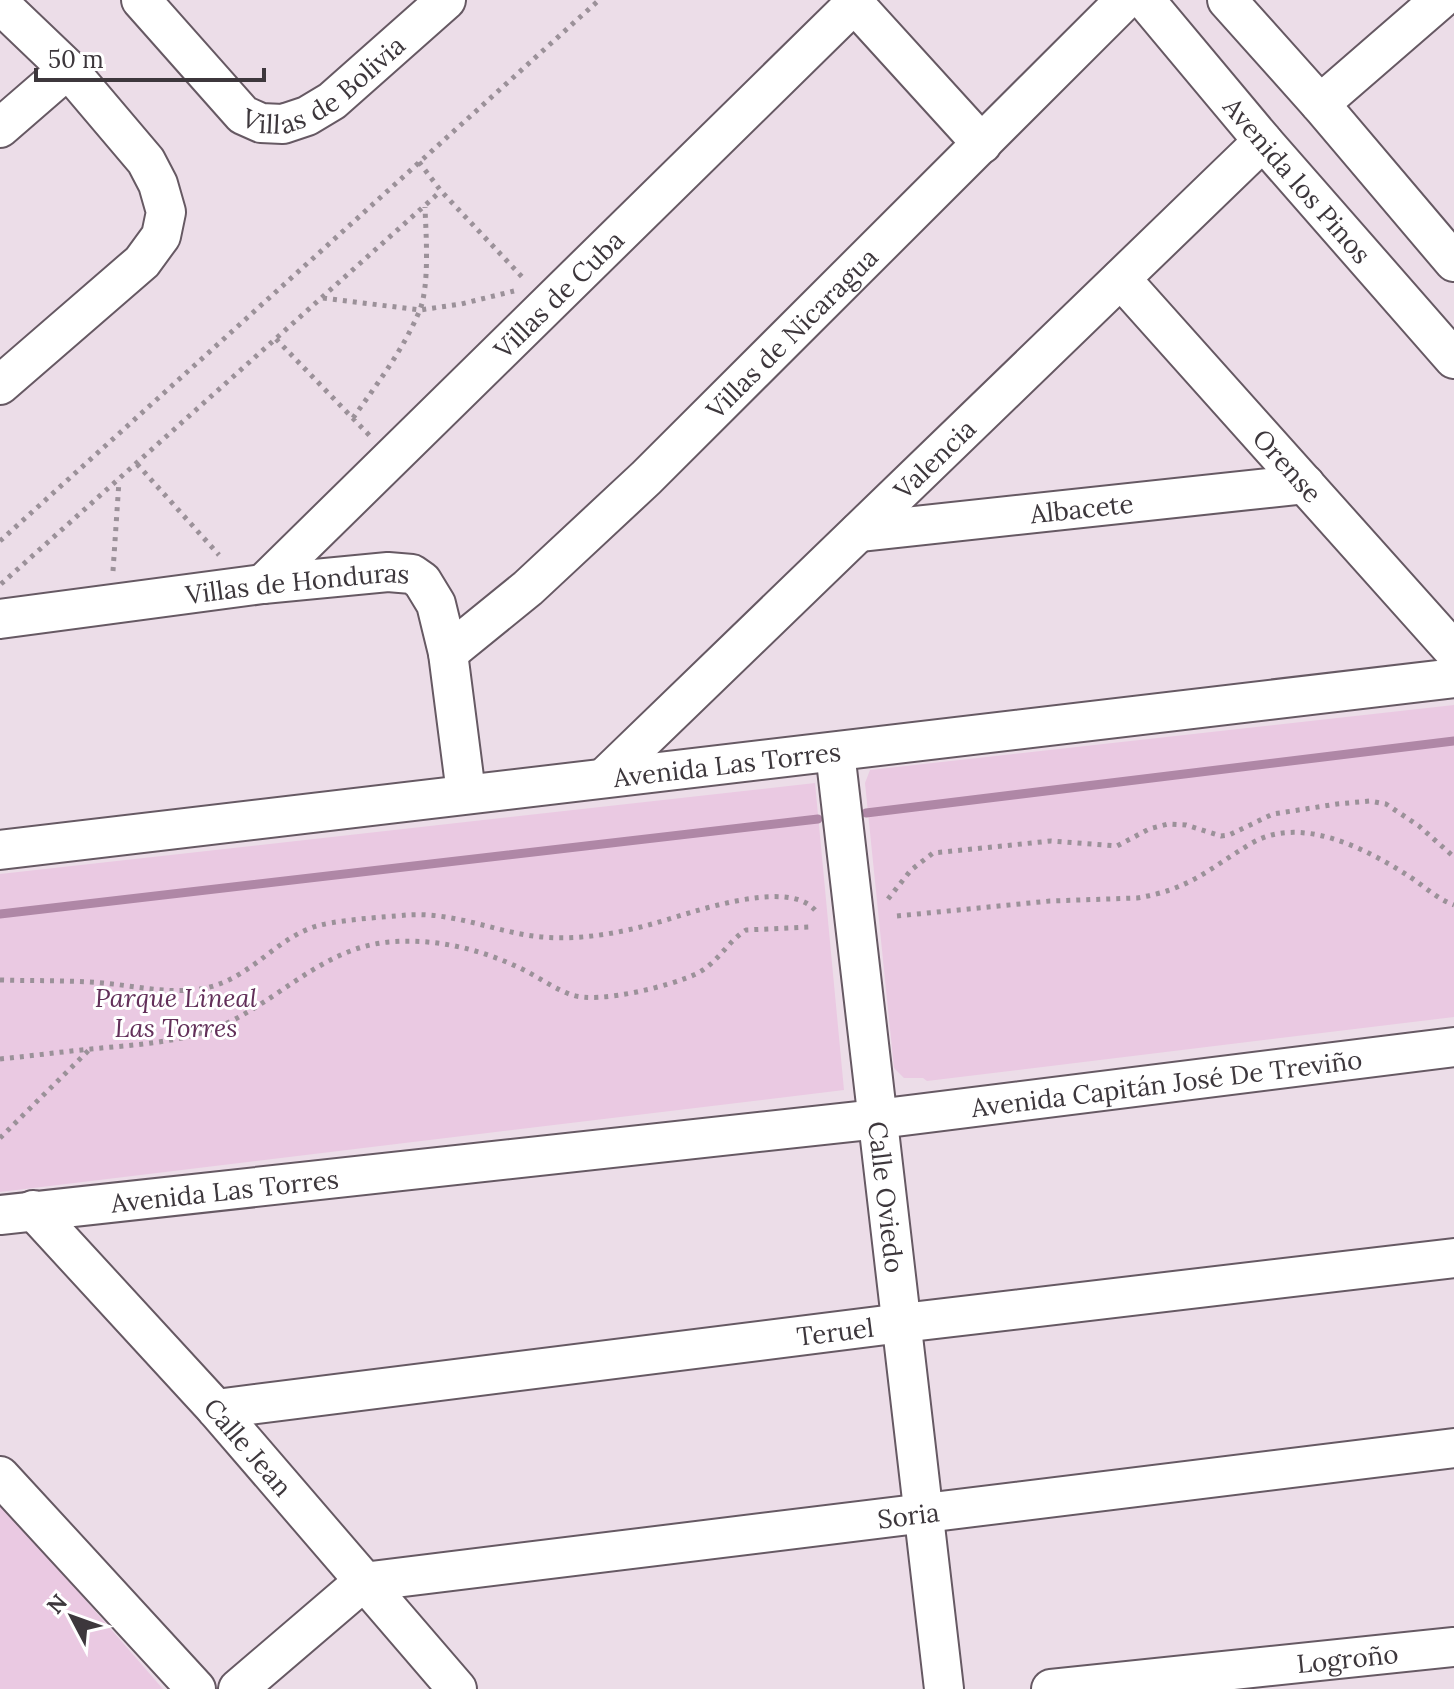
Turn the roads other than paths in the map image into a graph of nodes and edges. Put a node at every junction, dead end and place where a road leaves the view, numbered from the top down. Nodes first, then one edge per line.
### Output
1 (446, 0) edge
2 (1125, 0) edge
3 (1145, 0) edge
4 (1227, 0) edge
5 (1440, 0) edge
6 (145, 2) edge
7 (852, 2) edge
8 (0, 4) edge
9 (68, 69) junction
10 (1320, 104) junction
11 (0, 128) edge
12 (1263, 141) junction
13 (982, 144) junction
14 (1453, 257) edge
15 (1121, 279) junction
16 (1454, 359) edge
17 (0, 385) edge
18 (1305, 484) junction
19 (859, 532) junction
20 (255, 585) junction
21 (0, 619) edge
22 (1454, 651) edge
23 (448, 653) junction
24 (1454, 678) edge
25 (835, 752) junction
26 (605, 777) junction
27 (466, 793) junction
28 (0, 850) edge
29 (1454, 1047) edge
30 (878, 1119) junction
31 (16, 1213) edge
32 (1454, 1258) edge
33 (902, 1323) junction
34 (216, 1409) junction
35 (1454, 1448) edge
36 (0, 1476) edge
37 (924, 1512) junction
38 (363, 1582) junction
39 (1454, 1647) edge
40 (1210, 1681) edge
41 (196, 1689) edge
42 (238, 1689) edge
43 (457, 1689) edge
44 (944, 1689) edge
45 (1051, 1689) edge

1 - 6 street, Villas de Bolivia
2 - 13 street, Villas de Nicaragua
3 - 12 street, Avenida los Pinos
4 - 10 street
5 - 10 street
7 - 13 street
7 - 20 street, Villas de Cuba
8 - 9 street
9 - 11 street
9 - 17 street
10 - 14 street
12 - 15 street, Valencia
12 - 16 street, Avenida los Pinos
13 - 23 street, Villas de Nicaragua
15 - 18 street, Orense
15 - 19 street, Valencia
18 - 19 street, Albacete
18 - 22 street, Orense
19 - 26 street, Valencia
20 - 21 street, Villas de Honduras
20 - 23 street, Villas de Honduras
23 - 27 street, Villas de Honduras
24 - 25 street, Avenida Las Torres
25 - 26 street, Avenida Las Torres
25 - 30 street, Calle Oviedo
26 - 27 street, Avenida Las Torres
27 - 28 street, Avenida Las Torres
29 - 30 street, Avenida Capitán José De Treviño
30 - 31 street, Avenida Las Torres
30 - 33 street, Calle Oviedo
31 - 34 street, Calle Jean
32 - 33 street, Teruel
33 - 34 street, Teruel
33 - 37 street, Calle Oviedo
34 - 38 street, Calle Jean
35 - 37 street, Soria
36 - 41 street
37 - 38 street, Soria
37 - 44 street, Calle Oviedo
38 - 42 street
38 - 43 street, Calle Jean
39 - 40 street, Logroño
40 - 45 street, Logroño

